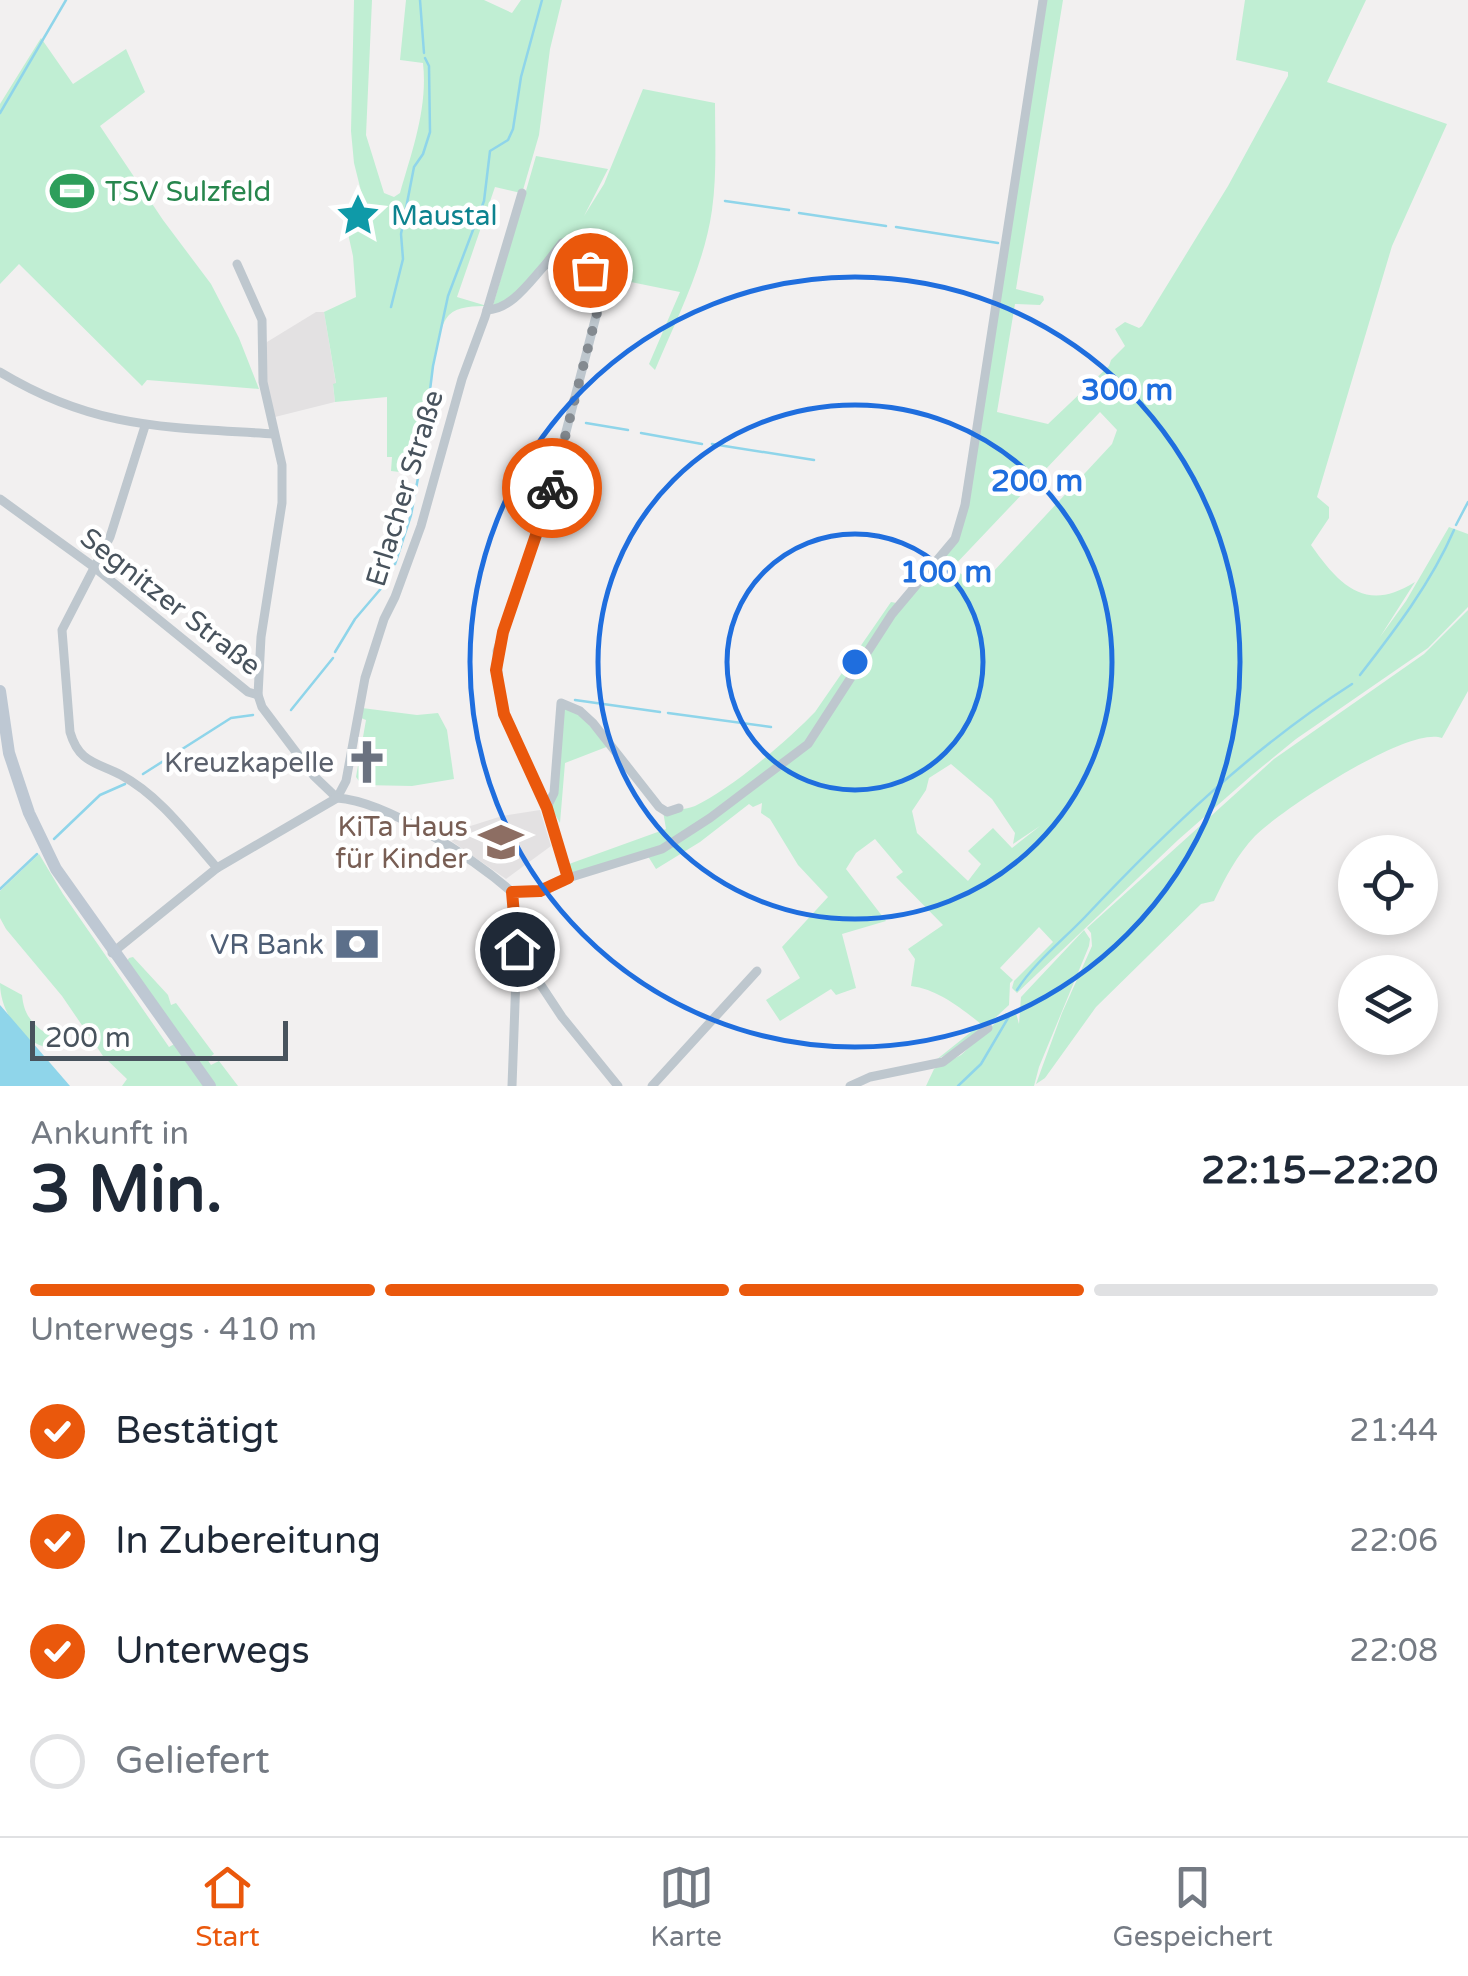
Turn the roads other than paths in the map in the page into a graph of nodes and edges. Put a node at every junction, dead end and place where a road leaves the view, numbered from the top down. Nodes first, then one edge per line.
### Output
1 (1042, 0) edge
2 (522, 193) dead end
3 (562, 244) dead end
4 (238, 264) dead end
5 (546, 264) junction
6 (487, 310) junction
7 (0, 372) edge
8 (145, 426) junction
9 (274, 434) junction
10 (0, 499) edge
11 (94, 568) junction
12 (0, 691) edge
13 (258, 695) junction
14 (337, 798) junction
15 (547, 808) junction
16 (679, 808) dead end
17 (217, 868) junction
18 (568, 878) junction
19 (512, 892) junction
20 (517, 949) junction
21 (112, 952) junction
22 (757, 971) dead end
23 (988, 1028) dead end
24 (210, 1086) edge
25 (512, 1086) edge
26 (618, 1086) edge
27 (652, 1086) edge
28 (850, 1086) edge

1 - 18 street
2 - 6 street, Erlacher Straße
3 - 5 street
4 - 9 street
5 - 6 street
5 - 15 street
6 - 14 street, Erlacher Straße
7 - 8 street
8 - 9 street
8 - 11 street
9 - 13 street
10 - 11 street, Segnitzer Straße
11 - 13 street, Segnitzer Straße
11 - 17 street
12 - 21 main road
13 - 14 street, Segnitzer Straße
14 - 17 street
14 - 19 street
15 - 16 street
15 - 18 street
17 - 21 street
18 - 19 street
19 - 20 street
20 - 25 street
20 - 26 street
21 - 24 main road
22 - 27 street
23 - 28 street

